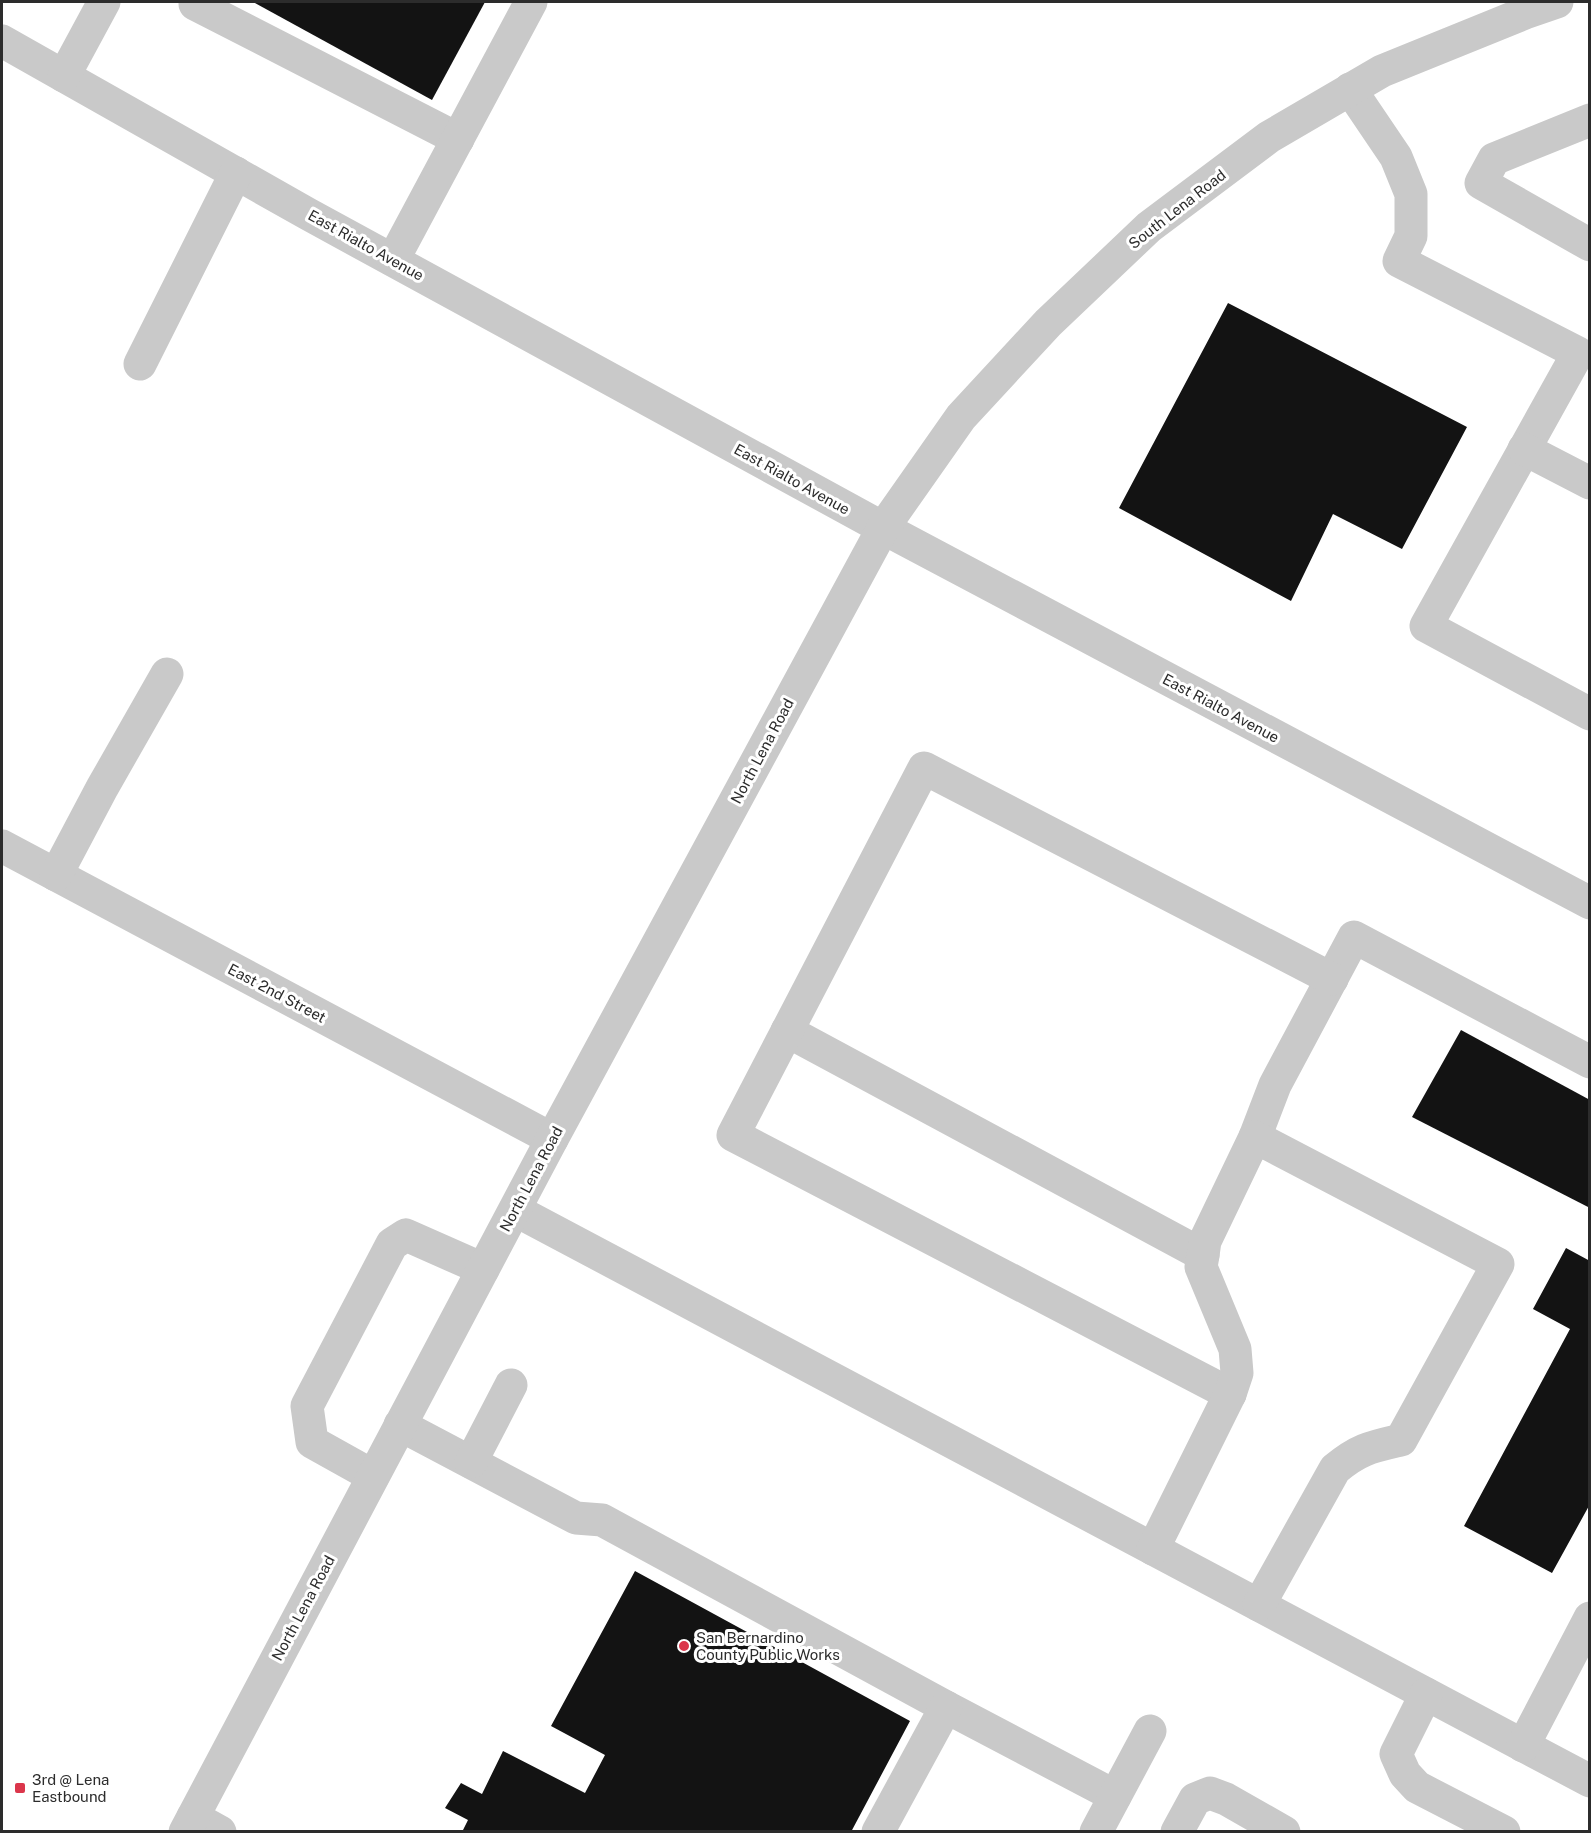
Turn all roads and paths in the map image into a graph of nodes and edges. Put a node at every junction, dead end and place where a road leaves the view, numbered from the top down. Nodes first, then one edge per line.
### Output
1 (104, 2) edge
2 (531, 2) edge
3 (1557, 2) edge
4 (195, 4) dead end
5 (2, 41) edge
6 (64, 76) junction
7 (1350, 89) junction
8 (1590, 120) edge
9 (458, 139) junction
10 (236, 173) junction
11 (1590, 245) edge
12 (393, 260) junction
13 (1584, 356) edge
14 (140, 364) dead end
15 (1524, 450) junction
16 (1590, 483) edge
17 (883, 528) junction
18 (167, 674) dead end
19 (1590, 714) edge
20 (2, 846) edge
21 (56, 875) junction
22 (1587, 897) edge
23 (1332, 979) junction
24 (787, 1031) junction
25 (1590, 1062) edge
26 (1255, 1137) junction
27 (552, 1139) junction
28 (514, 1210) junction
29 (1203, 1255) junction
30 (483, 1269) junction
31 (511, 1385) dead end
32 (1230, 1394) junction
33 (400, 1425) junction
34 (471, 1462) junction
35 (374, 1476) junction
36 (1153, 1549) junction
37 (1259, 1605) junction
38 (1590, 1618) edge
39 (1426, 1694) junction
40 (946, 1707) junction
41 (1150, 1731) dead end
42 (1523, 1746) junction
43 (1590, 1781) edge
44 (1115, 1796) junction
45 (199, 1827) edge
46 (878, 1832) edge
47 (1095, 1832) edge
48 (1177, 1832) edge
49 (1284, 1832) edge
50 (1504, 1832) edge

1 - 6 street
2 - 9 street
3 - 7 street, South Lena Road
4 - 9 street
5 - 6 street, East Rialto Avenue
6 - 10 street, East Rialto Avenue
7 - 13 street
7 - 17 street, South Lena Road
8 - 11 street
9 - 12 street
10 - 12 street, East Rialto Avenue
10 - 14 street
12 - 17 street, East Rialto Avenue
13 - 15 street
15 - 16 street
15 - 19 street
17 - 22 street, East Rialto Avenue
17 - 27 street, North Lena Road
18 - 21 street
20 - 21 street, East 2nd Street
21 - 27 street, East 2nd Street
23 - 24 street
23 - 25 street
23 - 26 street
24 - 29 street
24 - 32 street
26 - 29 street
26 - 37 street
27 - 28 street, North Lena Road
28 - 30 street, North Lena Road
28 - 36 street
29 - 32 street
30 - 33 street, North Lena Road
30 - 35 street
31 - 34 street
32 - 36 street
33 - 34 street
33 - 35 street, North Lena Road
34 - 40 street
35 - 45 street, North Lena Road
36 - 37 street
37 - 39 street
38 - 42 street
39 - 42 street
39 - 50 street
40 - 44 street
40 - 46 street
41 - 44 street
42 - 43 street
44 - 47 street
48 - 49 street

